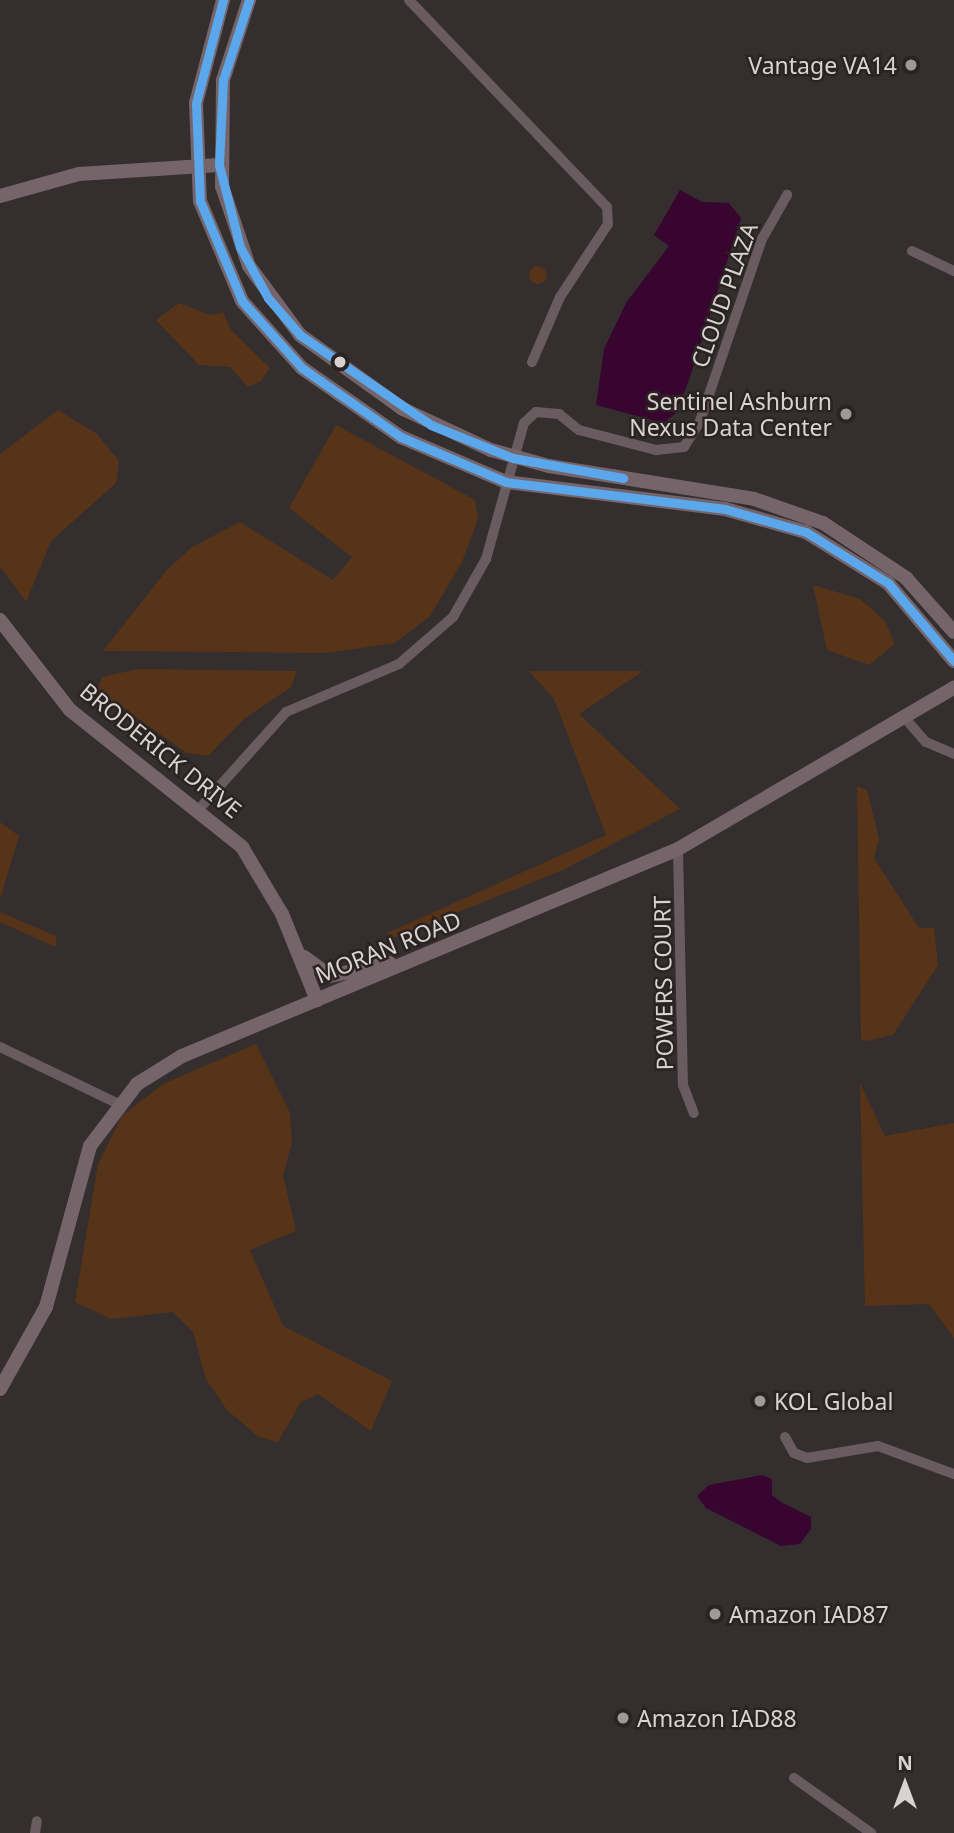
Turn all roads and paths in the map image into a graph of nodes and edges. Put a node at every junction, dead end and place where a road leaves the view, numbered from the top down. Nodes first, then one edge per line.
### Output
1 (223, 0) edge
2 (249, 0) edge
3 (409, 0) edge
4 (195, 165) junction
5 (219, 165) junction
6 (787, 195) dead end
7 (0, 197) edge
8 (912, 251) dead end
9 (954, 271) edge
10 (532, 362) dead end
11 (513, 458) junction
12 (506, 482) junction
13 (0, 620) edge
14 (954, 632) edge
15 (954, 660) edge
16 (954, 688) edge
17 (904, 717) junction
18 (954, 754) edge
19 (200, 808) junction
20 (678, 849) junction
21 (446, 948) junction
22 (297, 949) junction
23 (317, 1000) junction
24 (0, 1047) edge
25 (117, 1104) junction
26 (694, 1114) dead end
27 (0, 1390) edge
28 (785, 1437) dead end
29 (954, 1475) edge
30 (794, 1778) dead end
31 (37, 1821) dead end
32 (35, 1833) edge
33 (871, 1833) edge

1 - 4 main road
2 - 5 main road
3 - 10 street
4 - 5 main road
4 - 7 main road
4 - 12 main road
5 - 11 main road
6 - 11 street, CLOUD PLAZA
8 - 9 street
11 - 12 street
11 - 14 main road
12 - 15 main road
12 - 19 street
13 - 19 main road, BRODERICK DRIVE
16 - 17 main road, MORAN ROAD
17 - 18 street
17 - 20 main road, MORAN ROAD
19 - 22 main road, BRODERICK DRIVE
20 - 21 main road, MORAN ROAD
20 - 26 street, POWERS COURT
21 - 22 main road
21 - 23 main road, MORAN ROAD
22 - 23 main road, BRODERICK DRIVE
23 - 25 main road, MORAN ROAD
24 - 25 street
25 - 27 main road, MORAN ROAD
28 - 29 street
30 - 33 street
31 - 32 street

